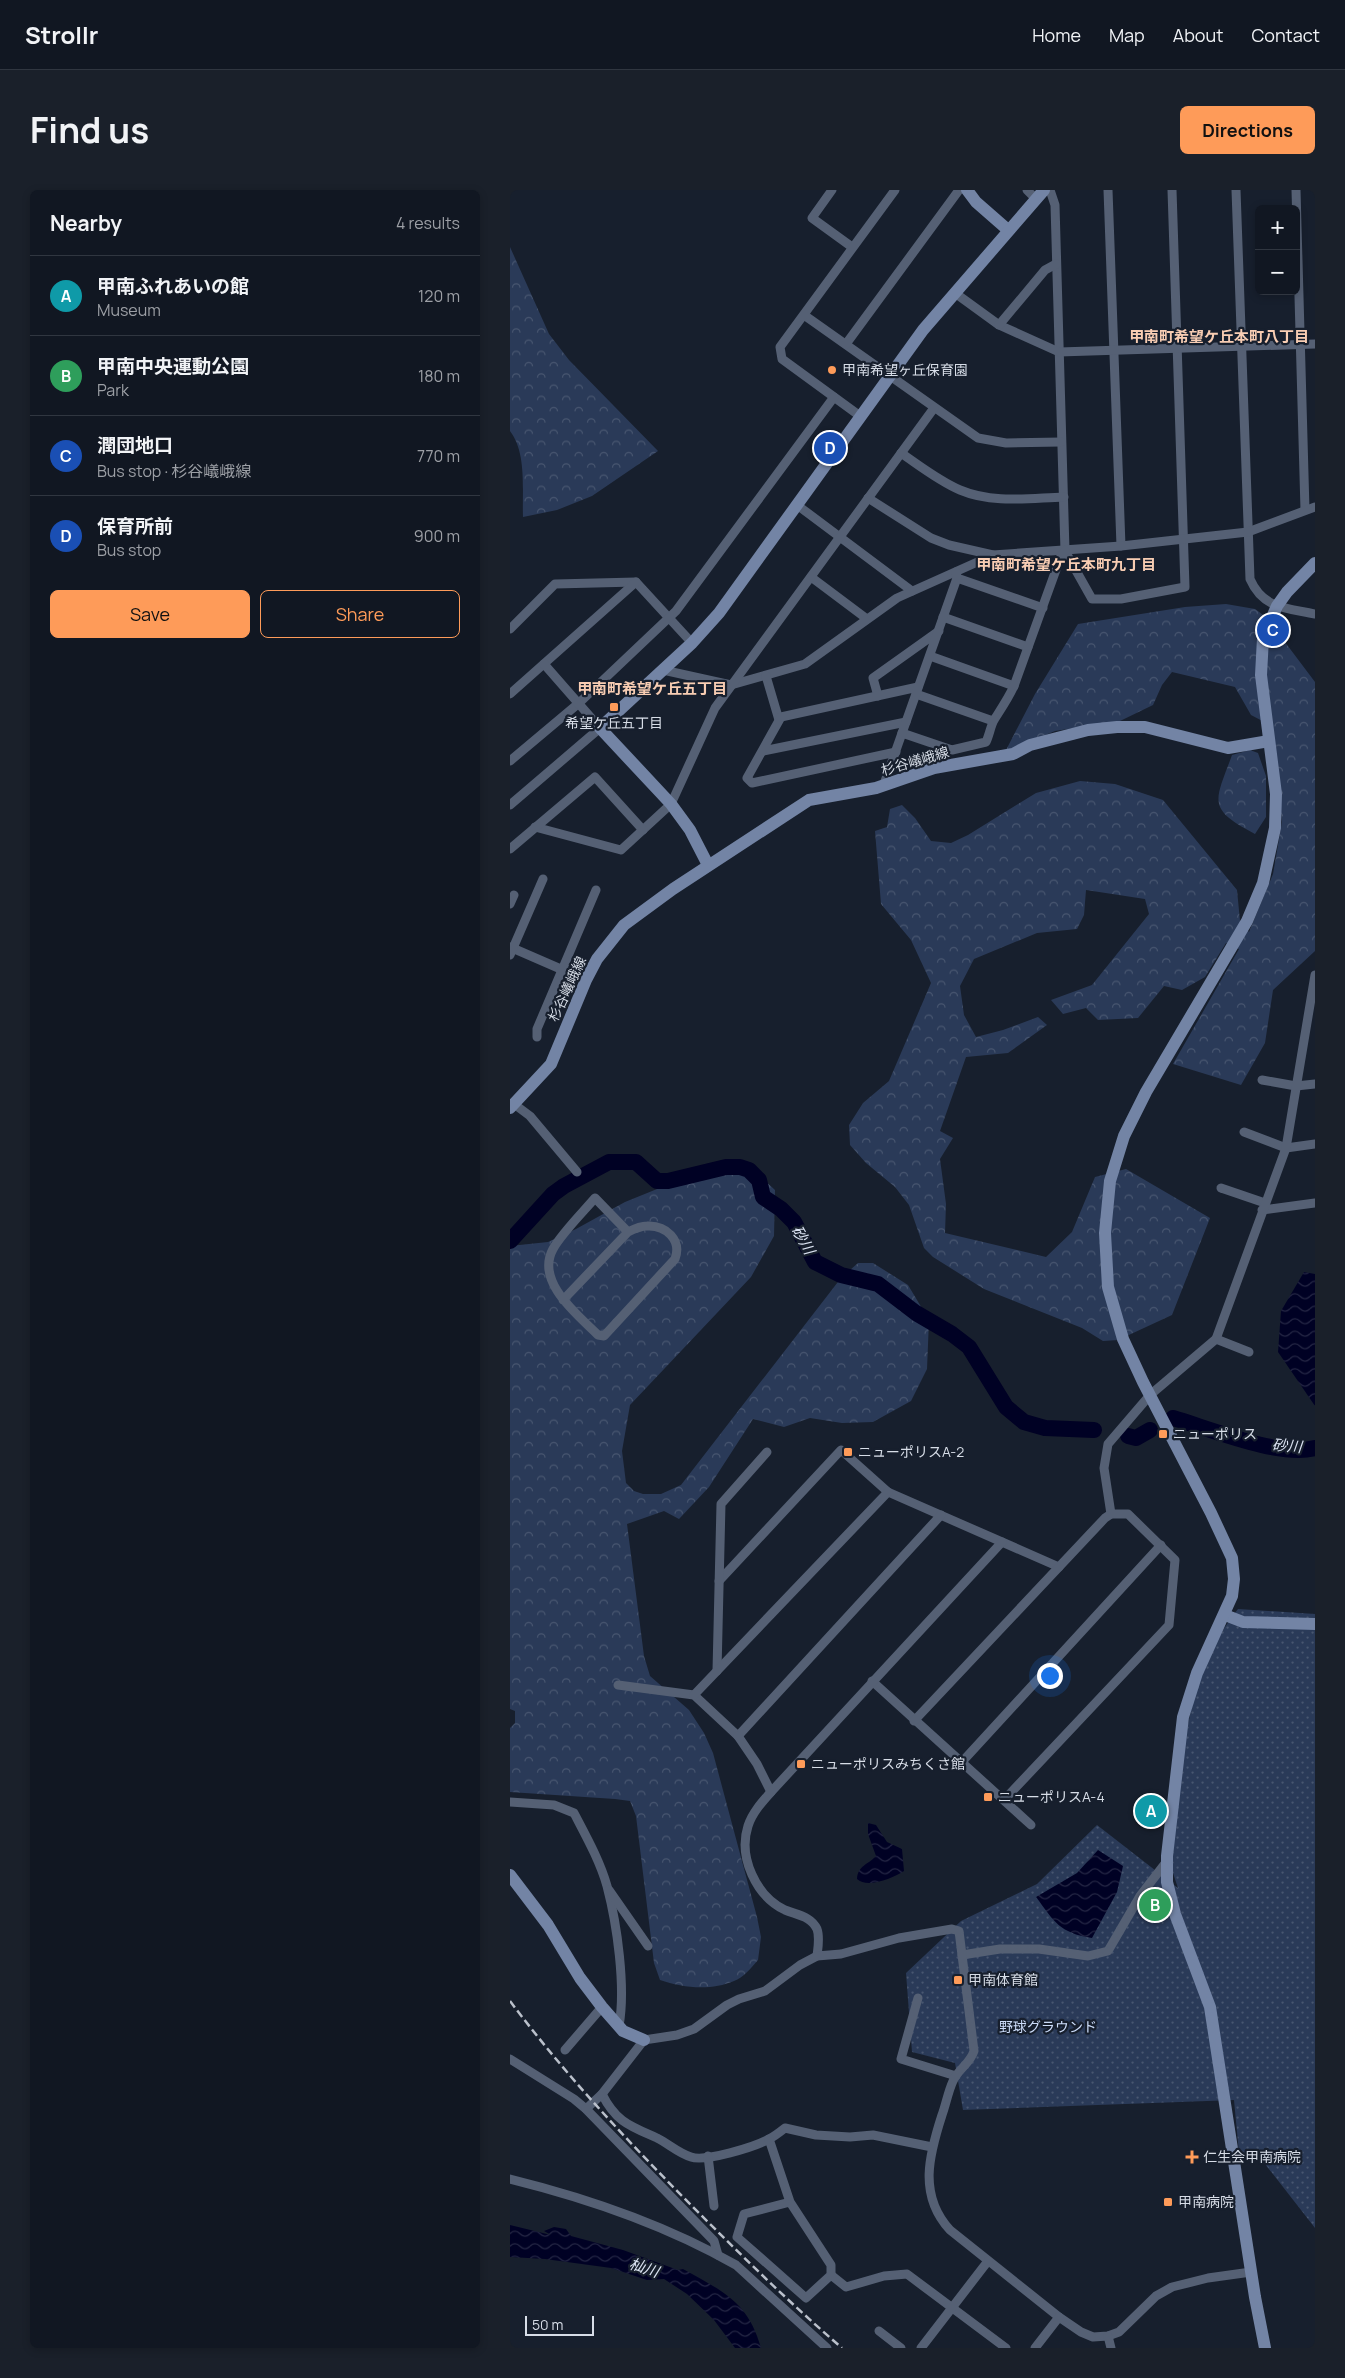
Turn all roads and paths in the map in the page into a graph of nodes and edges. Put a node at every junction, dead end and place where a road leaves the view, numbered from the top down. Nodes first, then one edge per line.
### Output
1 (832, 190) edge
2 (895, 190) edge
3 (959, 190) edge
4 (967, 190) edge
5 (1050, 190) edge
6 (1108, 190) edge
7 (1172, 190) edge
8 (1236, 190) edge
9 (1296, 190) edge
10 (1035, 193) edge
11 (1008, 230) junction
12 (852, 247) junction
13 (1056, 264) junction
14 (955, 293) junction
15 (804, 315) junction
16 (999, 325) junction
17 (846, 344) junction
18 (1300, 344) junction
19 (1315, 344) edge
20 (1241, 346) junction
21 (1177, 348) junction
22 (1114, 350) junction
23 (1059, 352) junction
24 (890, 376) junction
25 (834, 397) junction
26 (934, 408) junction
27 (860, 416) junction
28 (1061, 442) junction
29 (902, 453) junction
30 (1064, 497) junction
31 (868, 498) junction
32 (796, 505) junction
33 (1315, 507) edge
34 (1306, 510) junction
35 (1248, 532) junction
36 (840, 537) junction
37 (1184, 539) junction
38 (1121, 546) junction
39 (1065, 551) junction
40 (993, 555) junction
41 (1315, 563) edge
42 (956, 575) junction
43 (811, 577) junction
44 (636, 582) junction
45 (912, 591) junction
46 (1277, 606) junction
47 (1043, 608) junction
48 (1315, 614) edge
49 (943, 617) junction
50 (668, 619) junction
51 (867, 619) junction
52 (510, 629) edge
53 (939, 630) junction
54 (692, 643) junction
55 (1028, 647) junction
56 (930, 656) junction
57 (544, 664) junction
58 (663, 670) junction
59 (766, 676) junction
60 (731, 685) junction
61 (1014, 686) junction
62 (917, 691) junction
63 (510, 694) edge
64 (878, 696) junction
65 (579, 703) junction
66 (779, 720) junction
67 (993, 721) junction
68 (906, 722) junction
69 (600, 728) junction
70 (902, 734) junction
71 (1270, 741) junction
72 (763, 751) junction
73 (896, 752) junction
74 (510, 761) edge
75 (884, 784) junction
76 (671, 804) junction
77 (510, 805) edge
78 (535, 828) junction
79 (643, 830) junction
80 (510, 849) edge
81 (708, 865) junction
82 (543, 879) dead end
83 (596, 890) dead end
84 (514, 895) dead end
85 (510, 904) edge
86 (511, 950) edge
87 (562, 970) junction
88 (1315, 975) edge
89 (586, 980) junction
90 (1311, 1024) edge
91 (537, 1038) dead end
92 (1262, 1080) dead end
93 (1315, 1084) edge
94 (1296, 1086) junction
95 (512, 1106) edge
96 (1244, 1132) dead end
97 (1315, 1144) edge
98 (1286, 1148) junction
99 (577, 1172) dead end
100 (1221, 1188) dead end
101 (1315, 1203) edge
102 (1264, 1207) junction
103 (628, 1232) junction
104 (563, 1300) junction
105 (1216, 1339) junction
106 (1249, 1352) dead end
107 (1150, 1395) junction
108 (767, 1452) dead end
109 (888, 1492) junction
110 (1111, 1514) junction
111 (942, 1515) junction
112 (1002, 1542) junction
113 (1160, 1545) junction
114 (1059, 1567) junction
115 (719, 1581) junction
116 (1225, 1615) junction
117 (1315, 1624) edge
118 (717, 1671) junction
119 (872, 1681) junction
120 (618, 1685) dead end
121 (694, 1695) junction
122 (914, 1721) junction
123 (738, 1736) junction
124 (961, 1763) junction
125 (771, 1792) junction
126 (1004, 1800) junction
127 (510, 1802) edge
128 (1031, 1825) dead end
129 (1167, 1861) junction
130 (510, 1875) edge
131 (606, 1885) junction
132 (514, 1888) edge
133 (648, 1946) dead end
134 (962, 1955) junction
135 (816, 1956) junction
136 (918, 1998) dead end
137 (602, 2007) junction
138 (619, 2026) junction
139 (644, 2040) junction
140 (565, 2050) dead end
141 (510, 2059) edge
142 (956, 2076) junction
143 (602, 2094) junction
144 (586, 2108) junction
145 (769, 2139) junction
146 (932, 2147) junction
147 (708, 2156) junction
148 (510, 2179) edge
149 (790, 2202) junction
150 (714, 2206) dead end
151 (718, 2255) junction
152 (988, 2261) junction
153 (1251, 2272) junction
154 (831, 2275) junction
155 (952, 2308) junction
156 (1059, 2317) junction
157 (879, 2331) dead end
158 (1108, 2336) junction
159 (827, 2348) edge
160 (901, 2348) edge
161 (921, 2348) edge
162 (1006, 2348) edge
163 (1035, 2348) edge
164 (1111, 2348) edge
165 (1265, 2348) edge

1 - 12 street
2 - 12 street
3 - 17 street
4 - 11 street
5 - 13 street
6 - 22 street
7 - 21 street
8 - 20 street
9 - 18 street
10 - 11 street
11 - 14 street
12 - 15 street
13 - 16 street
13 - 23 street
14 - 16 street
14 - 24 street
15 - 17 street
15 - 25 street
16 - 23 street
17 - 24 street
18 - 19 street
18 - 20 street
18 - 34 street
20 - 21 street
20 - 35 street
21 - 22 street
21 - 37 street
22 - 23 street
22 - 38 street
23 - 28 street
24 - 26 street
24 - 27 street
25 - 27 street
25 - 50 street
26 - 28 street
26 - 29 street
27 - 32 street
28 - 30 street
29 - 30 street
29 - 31 street
30 - 39 street
31 - 36 street
31 - 40 street
32 - 36 street
32 - 54 street
33 - 34 street
34 - 35 street
35 - 37 street
35 - 46 street
36 - 43 street
36 - 45 street
37 - 38 street
37 - 39 street
38 - 39 street
39 - 40 street
39 - 47 street
40 - 42 street
41 - 46 street
42 - 45 street
42 - 47 street
42 - 49 street
43 - 51 street
43 - 60 street
44 - 50 street
44 - 52 street
44 - 57 street
45 - 51 street
46 - 48 street
46 - 71 street
47 - 55 street
49 - 53 street
49 - 55 street
50 - 54 street
50 - 65 street
51 - 59 street
53 - 56 street
53 - 64 street
54 - 58 street
55 - 61 street
56 - 61 street
56 - 62 street
57 - 63 street
57 - 65 street
58 - 60 street
58 - 69 street
59 - 60 street
59 - 66 street
60 - 76 street
61 - 67 street
62 - 64 street
62 - 67 street
62 - 68 street
64 - 66 street
65 - 69 street
65 - 74 street
66 - 72 street
67 - 70 street
68 - 70 street
68 - 72 street
69 - 76 street
69 - 77 street
70 - 73 street
71 - 75 street, 杉谷嶬峨線
71 - 107 street
72 - 73 street
73 - 75 street
75 - 81 street, 杉谷嶬峨線
76 - 79 street
76 - 81 street
78 - 79 street
78 - 79 street
78 - 80 street
81 - 89 street, 杉谷嶬峨線
82 - 86 street
83 - 87 street
84 - 85 street
86 - 87 street
87 - 89 street
87 - 91 street
88 - 90 street
89 - 95 street, 杉谷嶬峨線
90 - 94 street
92 - 94 street
93 - 94 street
94 - 98 street
95 - 99 street
96 - 98 street
97 - 98 street
98 - 102 street
100 - 102 street
101 - 102 street
102 - 105 street
103 - 104 street
103 - 104 street
103 - 104 street
105 - 106 street
105 - 107 street
107 - 110 street
107 - 116 street
108 - 115 street
109 - 111 street
109 - 115 street
109 - 118 street
110 - 113 street
110 - 114 street
111 - 112 street
111 - 123 street
112 - 114 street
112 - 119 street
113 - 124 street
113 - 126 street
114 - 122 street
115 - 118 street
116 - 117 street
116 - 129 street
118 - 121 street
119 - 122 street
119 - 125 street
120 - 121 street
121 - 123 street
122 - 124 street
123 - 125 street
124 - 126 street
125 - 135 street
126 - 128 street
127 - 131 street
129 - 134 street
129 - 153 street
130 - 132 street
131 - 133 street
131 - 138 street
132 - 137 street
134 - 135 street
134 - 142 street
135 - 139 street
136 - 142 street
137 - 138 street
137 - 140 street
138 - 139 street
139 - 143 street
141 - 144 street
142 - 146 street
143 - 144 street
143 - 147 street
144 - 151 street
145 - 146 street
145 - 147 street
145 - 149 street
146 - 152 street
147 - 150 street
148 - 151 street
149 - 154 street
149 - 154 street
151 - 159 street
152 - 155 street
152 - 156 street
153 - 158 street
153 - 165 street
154 - 155 street
155 - 161 street
155 - 162 street
156 - 158 street
156 - 163 street
157 - 160 street
158 - 164 street

